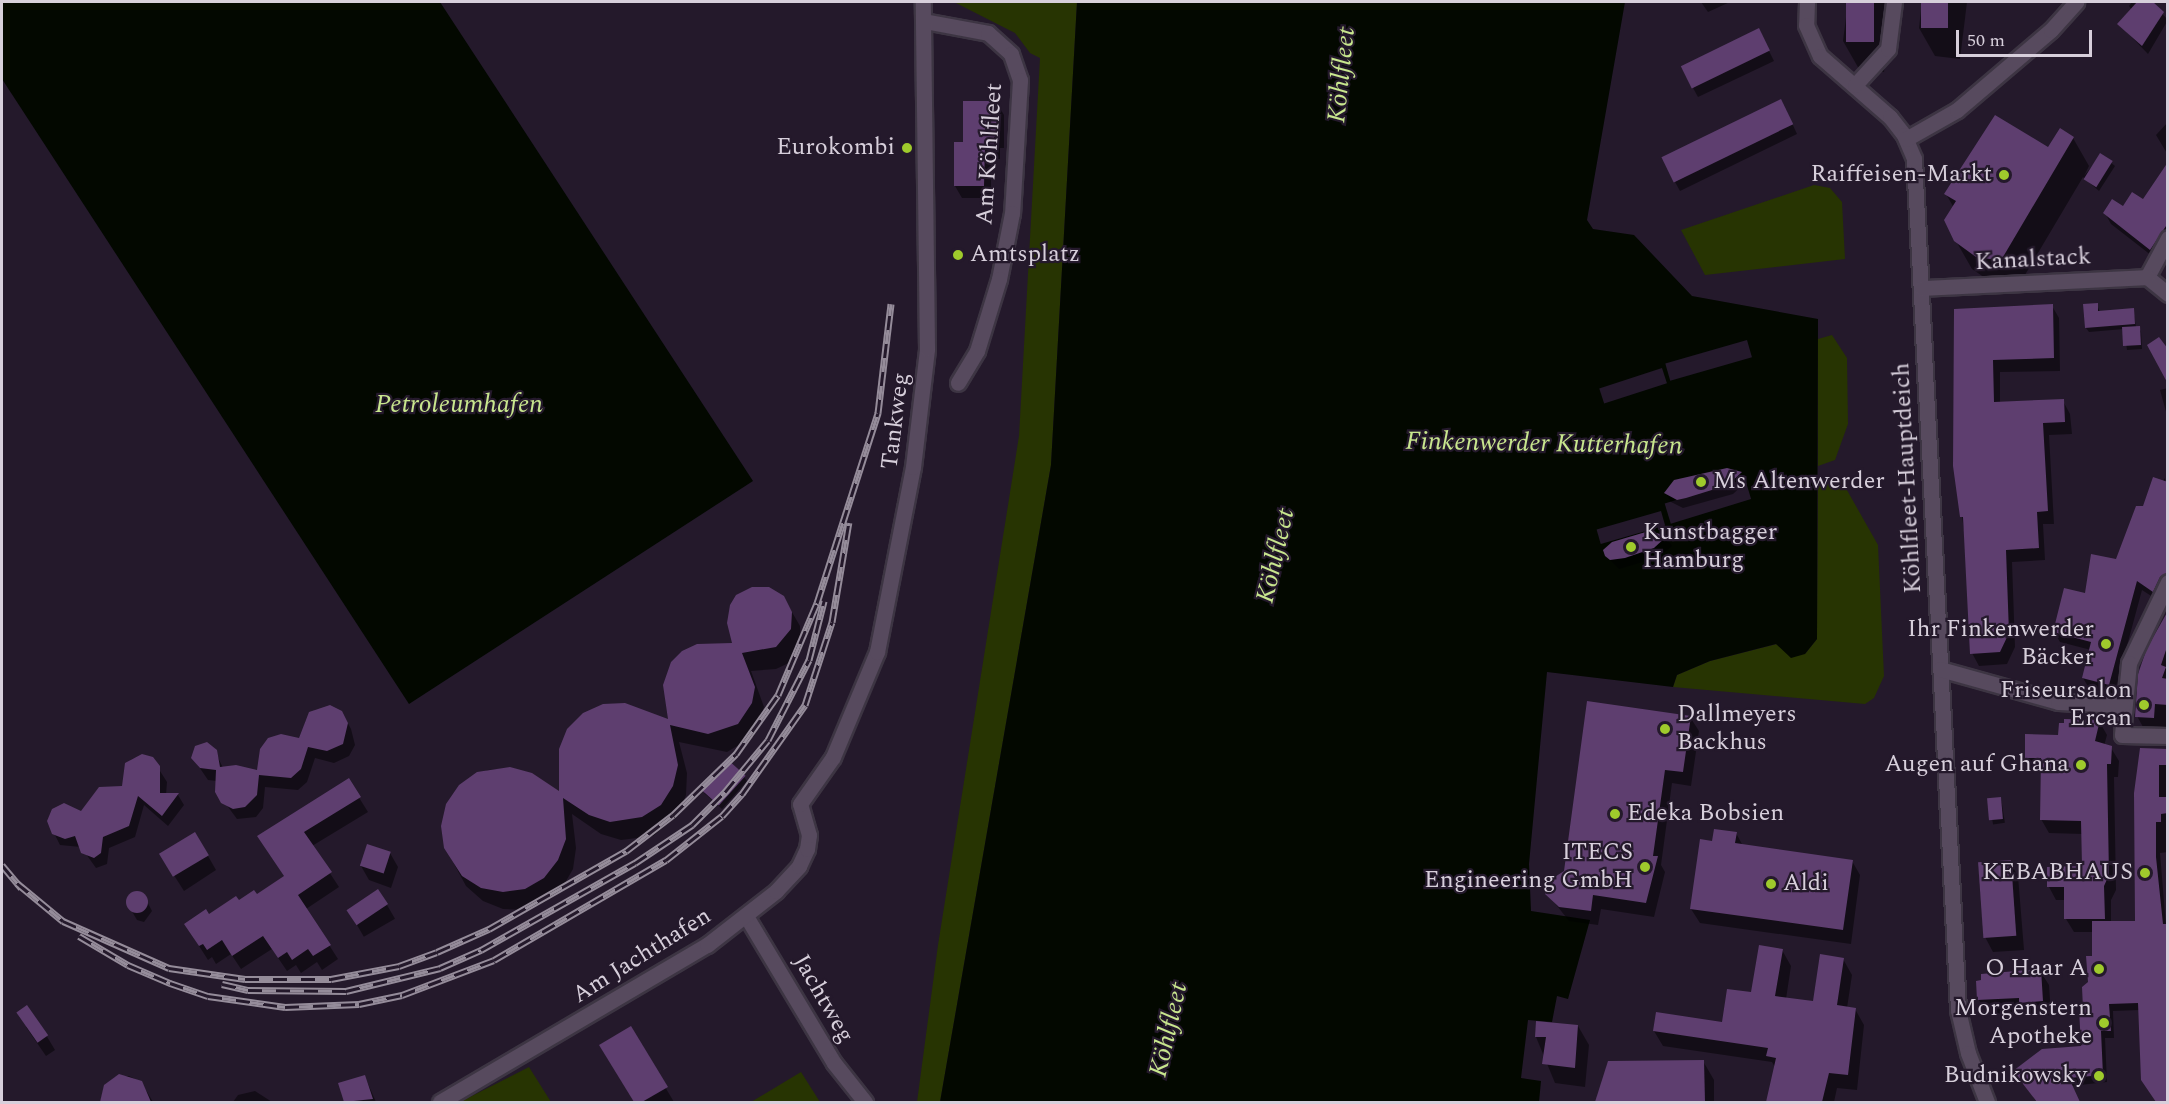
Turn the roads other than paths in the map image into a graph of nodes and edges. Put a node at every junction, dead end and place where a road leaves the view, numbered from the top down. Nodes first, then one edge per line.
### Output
1 (923, 2) edge
2 (1807, 2) edge
3 (1894, 2) edge
4 (2076, 2) edge
5 (924, 21) junction
6 (1855, 85) junction
7 (1906, 139) junction
8 (2168, 237) edge
9 (2147, 277) junction
10 (1922, 288) junction
11 (2168, 294) edge
12 (958, 383) dead end
13 (2168, 582) edge
14 (1940, 669) junction
15 (2123, 705) junction
16 (2168, 736) edge
17 (800, 804) joint
18 (747, 916) junction
19 (440, 1102) edge
20 (865, 1102) edge
21 (1987, 1102) edge

1 - 5 street, Tankweg
2 - 6 street, Köhlfleet-Hauptdeich
3 - 6 street
4 - 7 street
5 - 12 street, Am Köhlfleet
5 - 17 street, Tankweg
6 - 7 street, Köhlfleet-Hauptdeich
7 - 10 street, Köhlfleet-Hauptdeich
8 - 9 street
9 - 10 street, Kanalstack
9 - 11 street
10 - 14 street, Köhlfleet-Hauptdeich
13 - 15 street
14 - 15 street
14 - 21 street, Köhlfleet-Hauptdeich
15 - 16 street
17 - 18 street, Am Jachthafen
18 - 19 street, Am Jachthafen
18 - 20 street, Jachtweg

